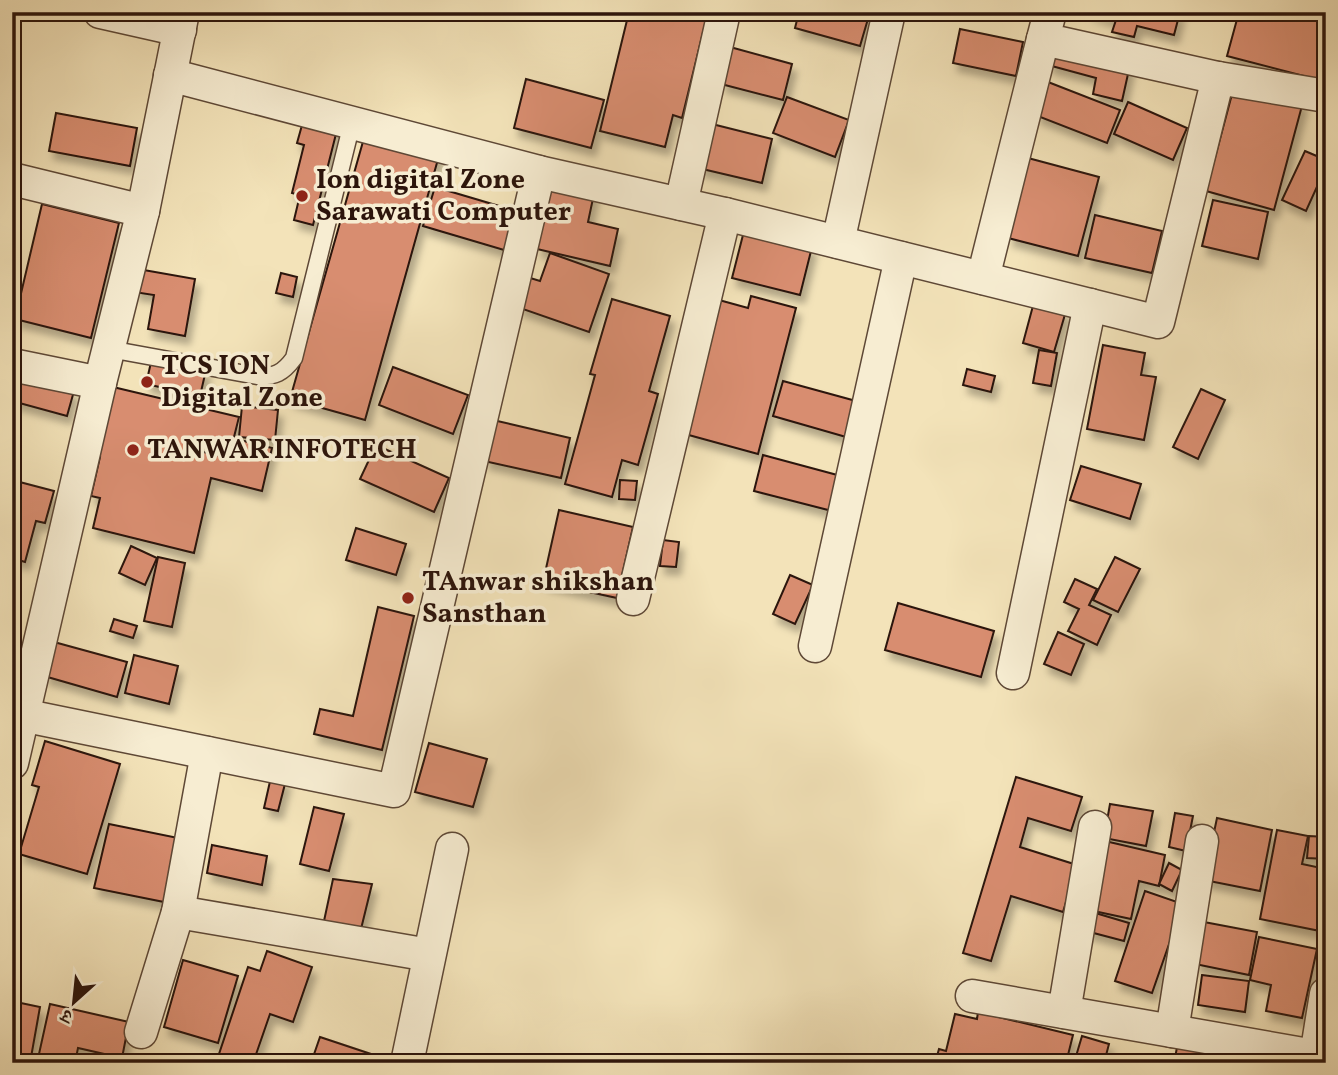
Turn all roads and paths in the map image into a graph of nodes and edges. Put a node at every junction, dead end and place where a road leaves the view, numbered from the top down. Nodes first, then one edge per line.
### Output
1 (100, 12) edge
2 (724, 12) edge
3 (889, 12) edge
4 (181, 21) edge
5 (1046, 26) edge
6 (170, 75) junction
7 (1218, 78) junction
8 (1326, 96) edge
9 (352, 123) junction
10 (539, 172) junction
11 (12, 179) edge
12 (681, 204) junction
13 (143, 211) junction
14 (725, 214) junction
15 (838, 242) junction
16 (901, 258) junction
17 (983, 278) junction
18 (1090, 305) junction
19 (109, 349) junction
20 (12, 365) edge
21 (100, 383) junction
22 (633, 599) dead end
23 (815, 646) dead end
24 (1013, 673) dead end
25 (18, 714) edge
26 (208, 753) junction
27 (12, 762) edge
28 (1095, 827) dead end
29 (1202, 841) dead end
30 (452, 849) dead end
31 (178, 912) junction
32 (429, 956) junction
33 (1326, 994) edge
34 (972, 996) dead end
35 (1064, 1012) junction
36 (1171, 1031) junction
37 (141, 1032) dead end
38 (1321, 1057) edge
39 (407, 1063) edge

1 - 4 street
2 - 12 street
3 - 15 street
4 - 6 street
5 - 7 street
5 - 17 street
6 - 9 street
6 - 13 street
7 - 8 street
7 - 18 street
9 - 10 street
9 - 19 lane
10 - 12 street
10 - 26 street
11 - 13 street
12 - 14 street
13 - 19 street
14 - 15 street
14 - 22 street
15 - 16 street
16 - 17 street
16 - 23 street
17 - 18 street
18 - 24 street
19 - 21 street
20 - 21 street
21 - 25 street
25 - 26 street
25 - 27 street
26 - 31 street
28 - 35 street
29 - 36 street
30 - 32 street
31 - 32 street
31 - 37 street
32 - 39 street
33 - 38 street
34 - 35 street
35 - 36 street
36 - 38 street

